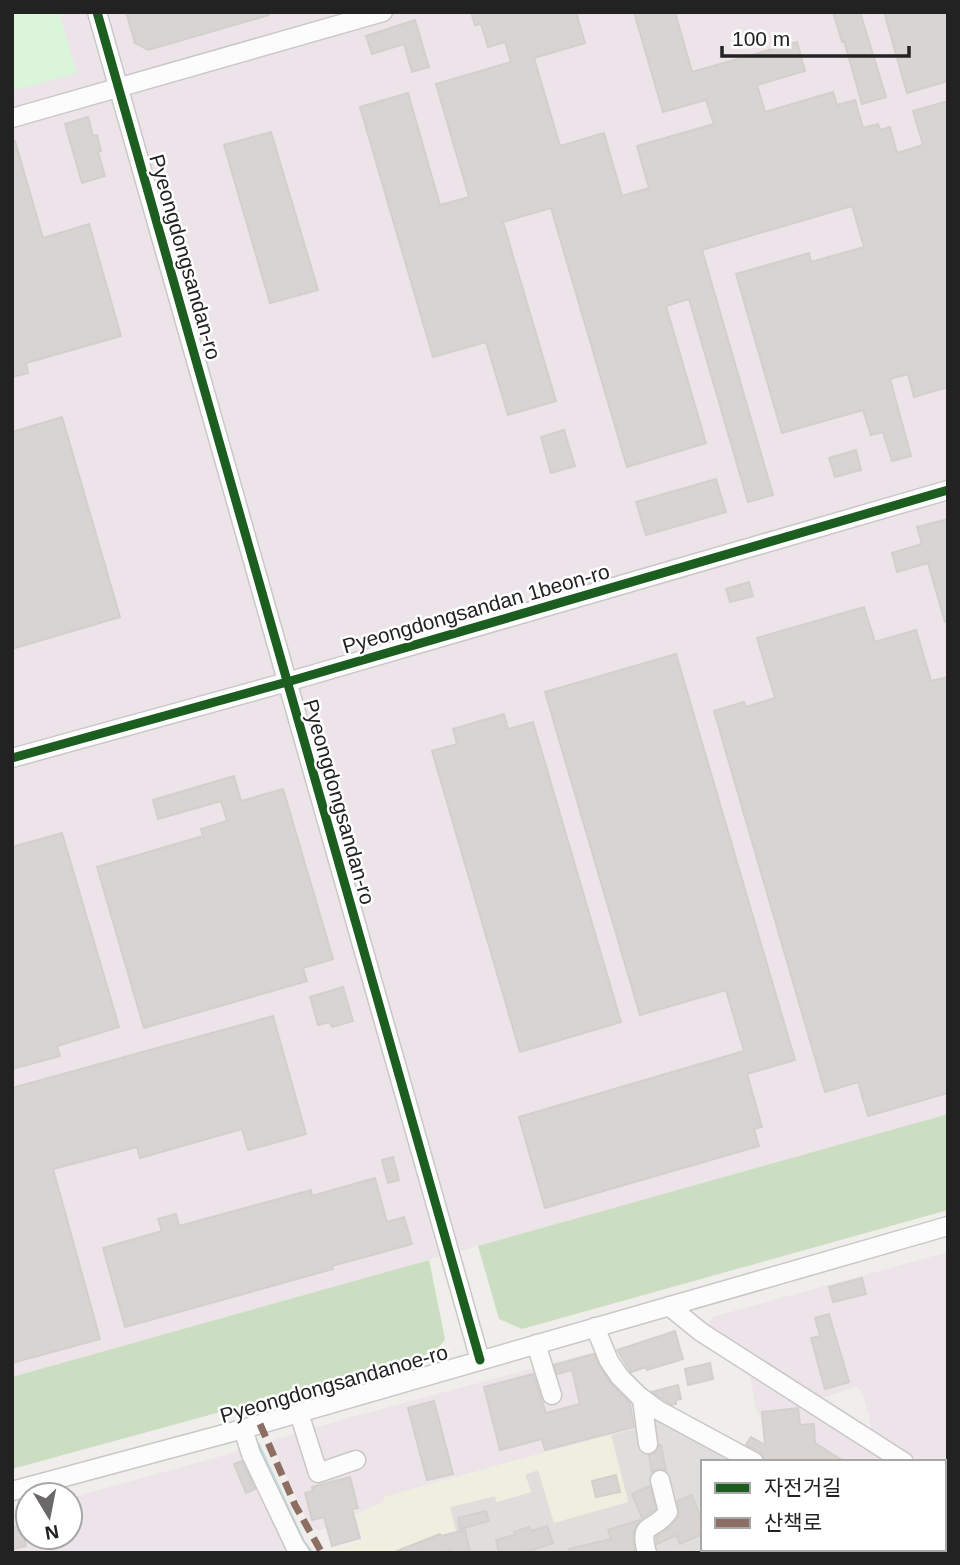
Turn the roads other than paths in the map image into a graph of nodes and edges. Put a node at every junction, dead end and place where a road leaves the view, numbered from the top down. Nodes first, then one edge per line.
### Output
1 (97, 12) edge
2 (383, 12) edge
3 (119, 88) junction
4 (12, 118) edge
5 (948, 490) edge
6 (287, 682) junction
7 (12, 758) edge
8 (948, 1226) edge
9 (668, 1306) junction
10 (595, 1327) junction
11 (536, 1343) junction
12 (480, 1360) junction
13 (552, 1395) dead end
14 (642, 1399) junction
15 (299, 1413) junction
16 (243, 1429) junction
17 (648, 1444) dead end
18 (356, 1460) dead end
19 (750, 1460) edge
20 (901, 1460) edge
21 (660, 1480) dead end
22 (12, 1490) edge
23 (300, 1553) edge
24 (647, 1553) edge

1 - 3 street, Pyeongdongsandan-ro
2 - 3 street
3 - 4 street
3 - 6 street, Pyeongdongsandan-ro
5 - 6 street, Pyeongdongsandan 1beon-ro
6 - 7 street, Pyeongdongsandan 1beon-ro
6 - 12 street, Pyeongdongsandan-ro
8 - 9 street, Pyeongdongsandanoe-ro
9 - 10 street, Pyeongdongsandanoe-ro
9 - 20 street
10 - 11 street, Pyeongdongsandanoe-ro
10 - 14 street
11 - 12 street, Pyeongdongsandanoe-ro
11 - 13 street
12 - 15 street, Pyeongdongsandanoe-ro
14 - 17 street
14 - 19 street
15 - 16 street, Pyeongdongsandanoe-ro
15 - 18 street
16 - 22 street, Pyeongdongsandanoe-ro
16 - 23 street, Pyeongdongsandanoe-ro
21 - 24 street

